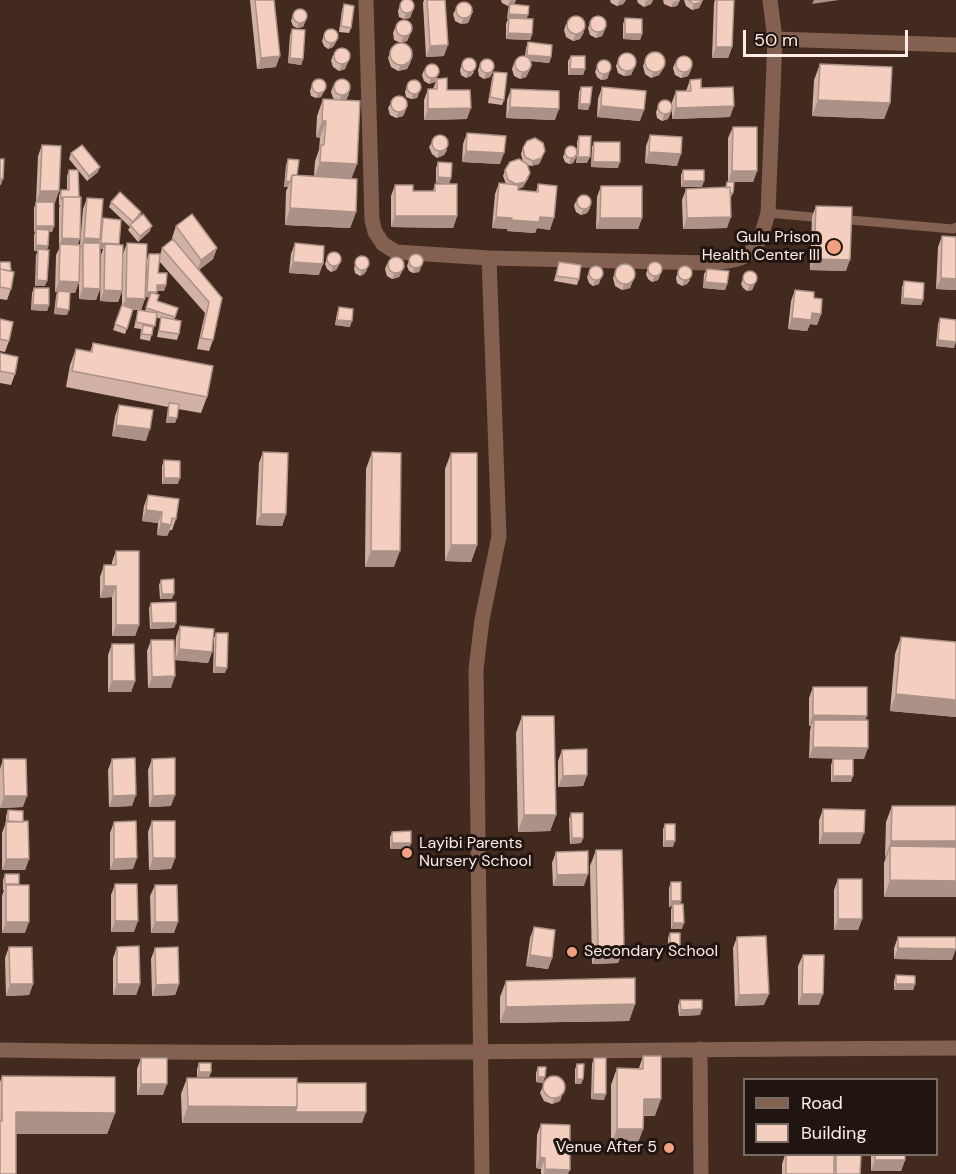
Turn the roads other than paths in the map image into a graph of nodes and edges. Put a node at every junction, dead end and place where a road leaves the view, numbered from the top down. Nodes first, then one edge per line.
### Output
1 (366, 0) edge
2 (771, 0) edge
3 (776, 39) junction
4 (956, 45) edge
5 (768, 213) junction
6 (956, 227) edge
7 (489, 258) junction
8 (956, 1048) edge
9 (700, 1049) junction
10 (0, 1050) edge
11 (480, 1053) junction
12 (482, 1174) edge
13 (701, 1174) edge

1 - 7 street
2 - 3 street
3 - 4 street
3 - 5 street
5 - 6 lane
5 - 7 street
7 - 11 street
8 - 9 street
9 - 11 street
9 - 13 street
10 - 11 street
11 - 12 street

